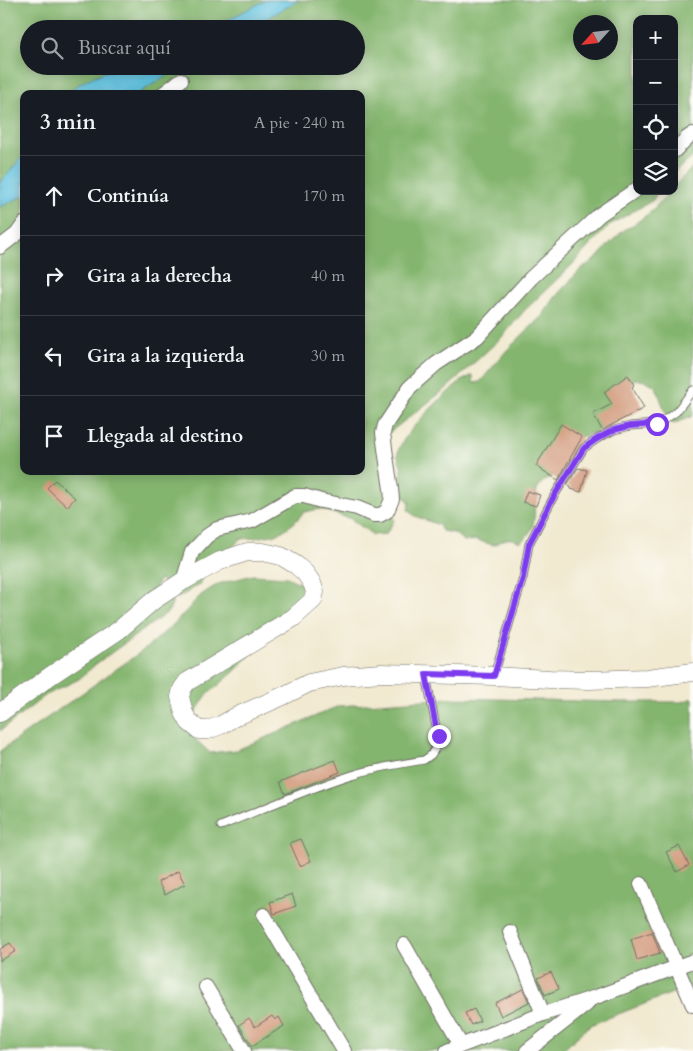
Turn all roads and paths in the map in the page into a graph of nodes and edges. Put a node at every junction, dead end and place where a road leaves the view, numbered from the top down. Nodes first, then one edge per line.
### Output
1 (181, 80) dead end
2 (169, 90) edge
3 (693, 134) edge
4 (675, 150) edge
5 (633, 192) edge
6 (20, 229) edge
7 (0, 248) edge
8 (693, 390) edge
9 (183, 581) junction
10 (693, 672) edge
11 (426, 674) junction
12 (494, 676) junction
13 (0, 713) edge
14 (221, 826) dead end
15 (641, 884) dead end
16 (264, 915) dead end
17 (510, 932) dead end
18 (404, 944) dead end
19 (693, 961) edge
20 (677, 967) junction
21 (206, 987) dead end
22 (596, 997) junction
23 (693, 1005) edge
24 (543, 1014) junction
25 (461, 1045) junction
26 (244, 1051) edge
27 (344, 1051) edge
28 (447, 1051) edge
29 (527, 1051) edge

1 - 2 street
3 - 4 street
5 - 9 street
6 - 7 street
8 - 12 lane
9 - 11 street
9 - 13 street
10 - 12 street
11 - 12 street
11 - 14 lane
15 - 20 street
16 - 27 street
17 - 24 street
18 - 25 street
19 - 20 street
20 - 22 street
20 - 23 street
21 - 26 street
22 - 24 street
22 - 29 street
24 - 25 street
25 - 28 street

